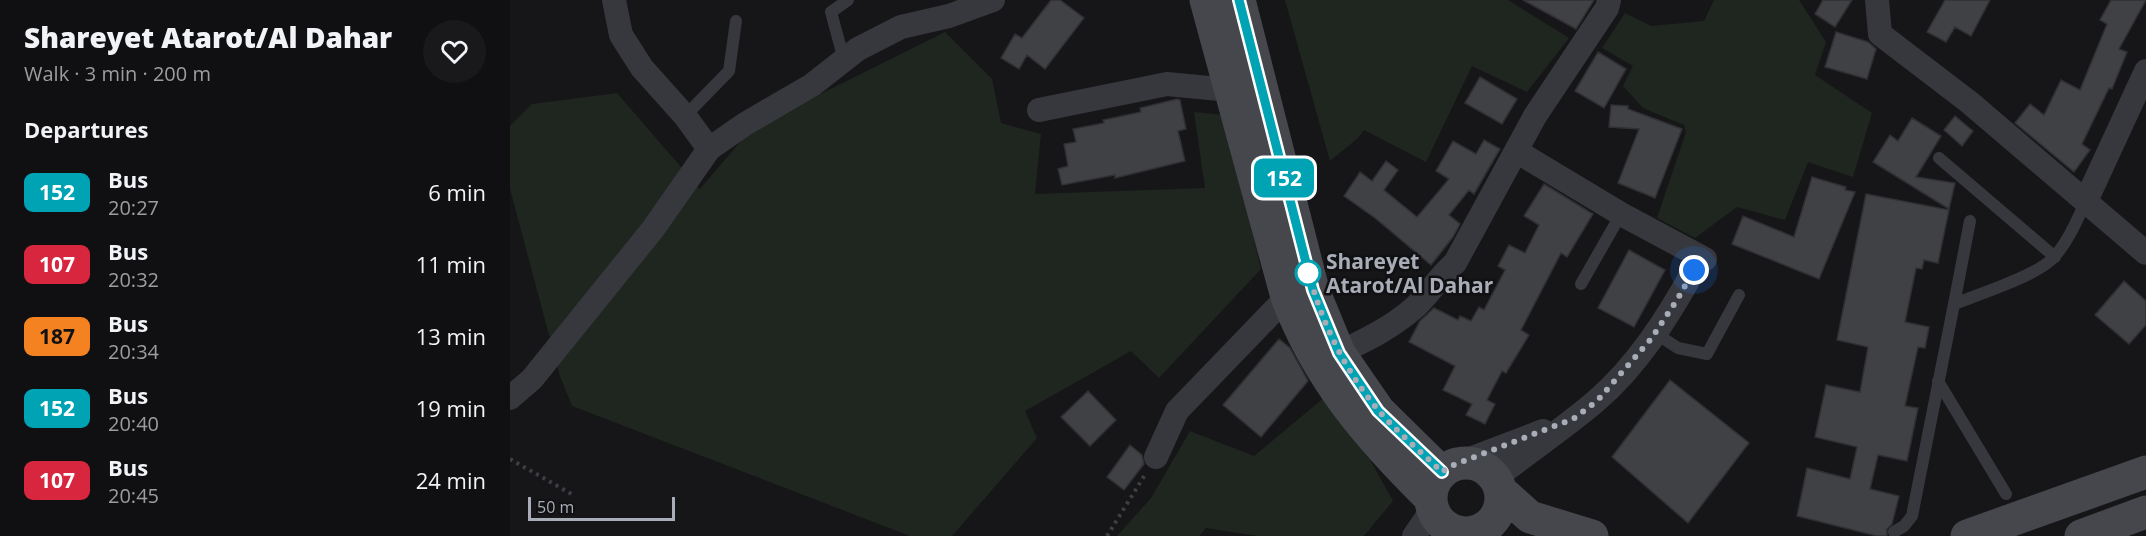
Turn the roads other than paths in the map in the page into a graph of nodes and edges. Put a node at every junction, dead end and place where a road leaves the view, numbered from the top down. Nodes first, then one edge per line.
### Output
1 (614, 0) edge
2 (848, 0) edge
3 (993, 0) edge
4 (1206, 0) edge
5 (1239, 0) edge
6 (1609, 0) edge
7 (1877, 0) edge
8 (736, 21) dead end
9 (844, 60) junction
10 (2146, 71) edge
11 (1230, 90) junction
12 (1039, 110) dead end
13 (685, 116) junction
14 (709, 149) junction
15 (1516, 151) junction
16 (1940, 158) dead end
17 (2086, 201) junction
18 (1621, 214) junction
19 (1971, 221) dead end
20 (2146, 253) edge
21 (2055, 257) junction
22 (1581, 284) dead end
23 (1739, 295) dead end
24 (1287, 297) junction
25 (1954, 304) junction
26 (1655, 333) junction
27 (1339, 353) junction
28 (1938, 381) junction
29 (510, 398) edge
30 (1573, 419) junction
31 (1156, 457) road end
32 (2146, 472) edge
33 (1500, 487) junction
34 (2006, 494) dead end
35 (1436, 496) edge
36 (2146, 512) edge
37 (1894, 532) dead end
38 (1471, 535) edge
39 (1592, 536) edge
40 (1967, 536) edge
41 (2081, 536) edge

1 - 13 street
2 - 9 lane
3 - 9 street
4 - 11 main road
5 - 27 main road
6 - 15 street
7 - 17 street
8 - 13 lane
9 - 14 street
10 - 17 street
11 - 12 street
11 - 24 main road
13 - 14 street
14 - 29 street
15 - 18 street
15 - 27 street
16 - 21 lane
17 - 20 street
17 - 21 lane
18 - 22 lane
18 - 26 street
19 - 25 lane
21 - 25 lane
23 - 26 lane
24 - 31 street
24 - 35 main road
25 - 28 lane
26 - 30 street
27 - 35 main road
28 - 34 lane
28 - 37 lane
30 - 33 street
30 - 35 street
32 - 40 main road
33 - 35 main road
33 - 38 main road
33 - 39 main road
35 - 38 main road
36 - 41 main road

